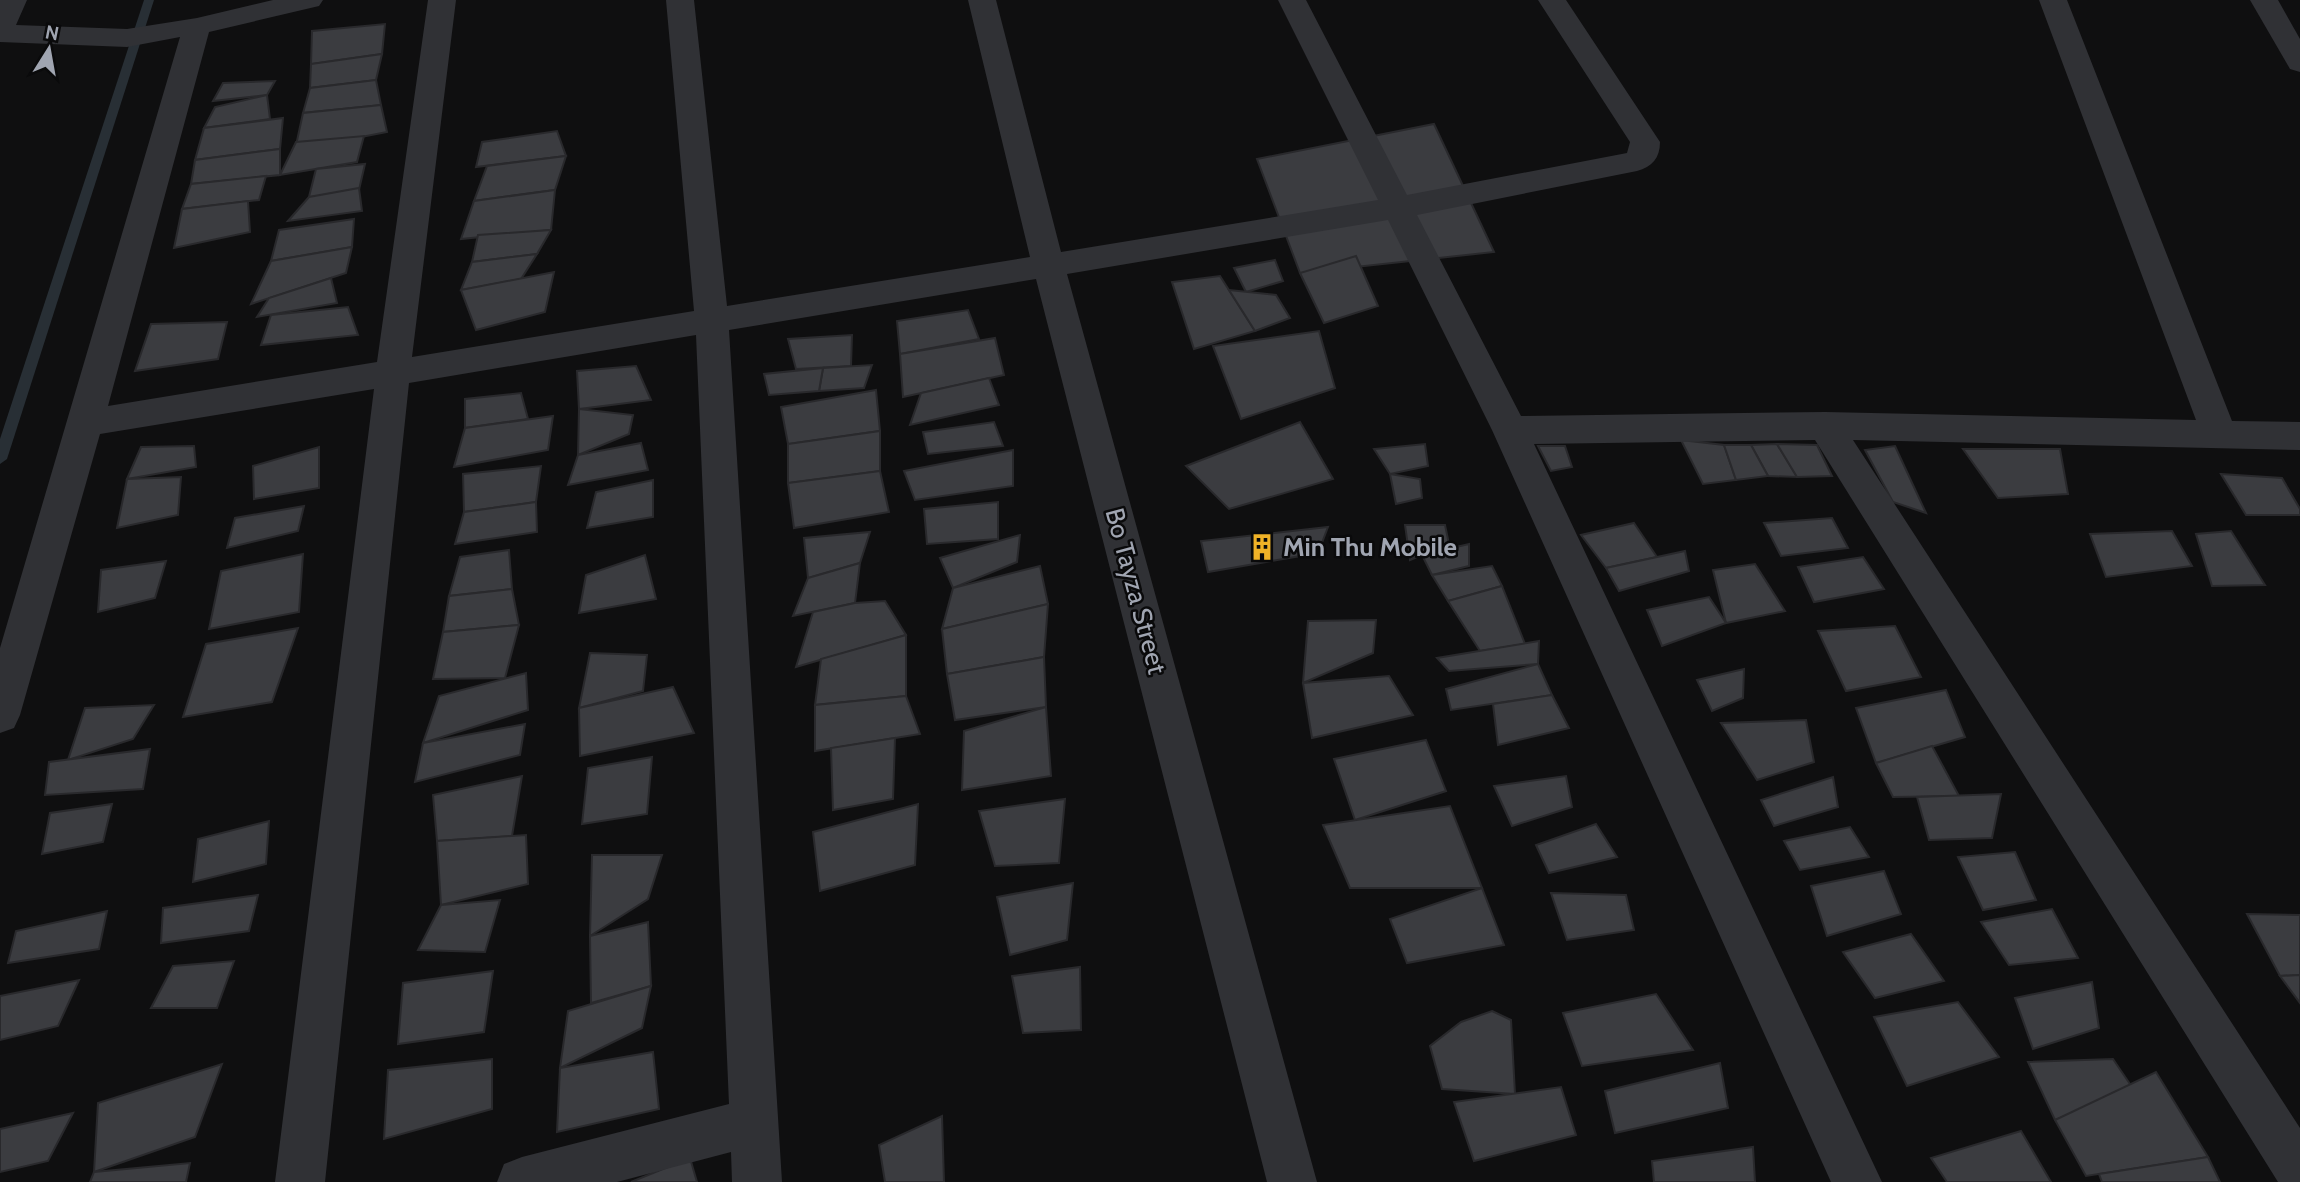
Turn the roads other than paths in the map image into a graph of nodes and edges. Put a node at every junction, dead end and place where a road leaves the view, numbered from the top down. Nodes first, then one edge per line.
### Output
1 (13, 0) edge
2 (309, 0) edge
3 (442, 0) edge
4 (680, 0) edge
5 (982, 0) edge
6 (1292, 0) edge
7 (1552, 0) edge
8 (2053, 0) edge
9 (2264, 0) edge
10 (197, 26) junction
11 (0, 32) edge
12 (2300, 62) edge
13 (1397, 208) junction
14 (1049, 266) junction
15 (712, 321) junction
16 (393, 373) junction
17 (86, 423) junction
18 (1825, 426) junction
19 (1510, 430) junction
20 (2219, 434) junction
21 (2300, 436) edge
22 (0, 715) edge
23 (754, 1122) junction
24 (2300, 1172) edge
25 (300, 1182) edge
26 (522, 1182) edge
27 (757, 1182) edge
28 (1292, 1182) edge
29 (1857, 1182) edge

1 - 11 street
2 - 10 street
3 - 16 street
4 - 15 street
5 - 14 street, Bo Tayza Street
6 - 13 street
7 - 13 street
8 - 20 street
9 - 12 street
10 - 11 street
10 - 17 street
13 - 14 street
13 - 19 street
14 - 15 street
14 - 28 street, Bo Tayza Street
15 - 16 street
15 - 23 street
16 - 17 street
16 - 25 street
17 - 22 street
18 - 19 street
18 - 20 street
18 - 24 street
19 - 29 street
20 - 21 street
23 - 26 street
23 - 27 street

